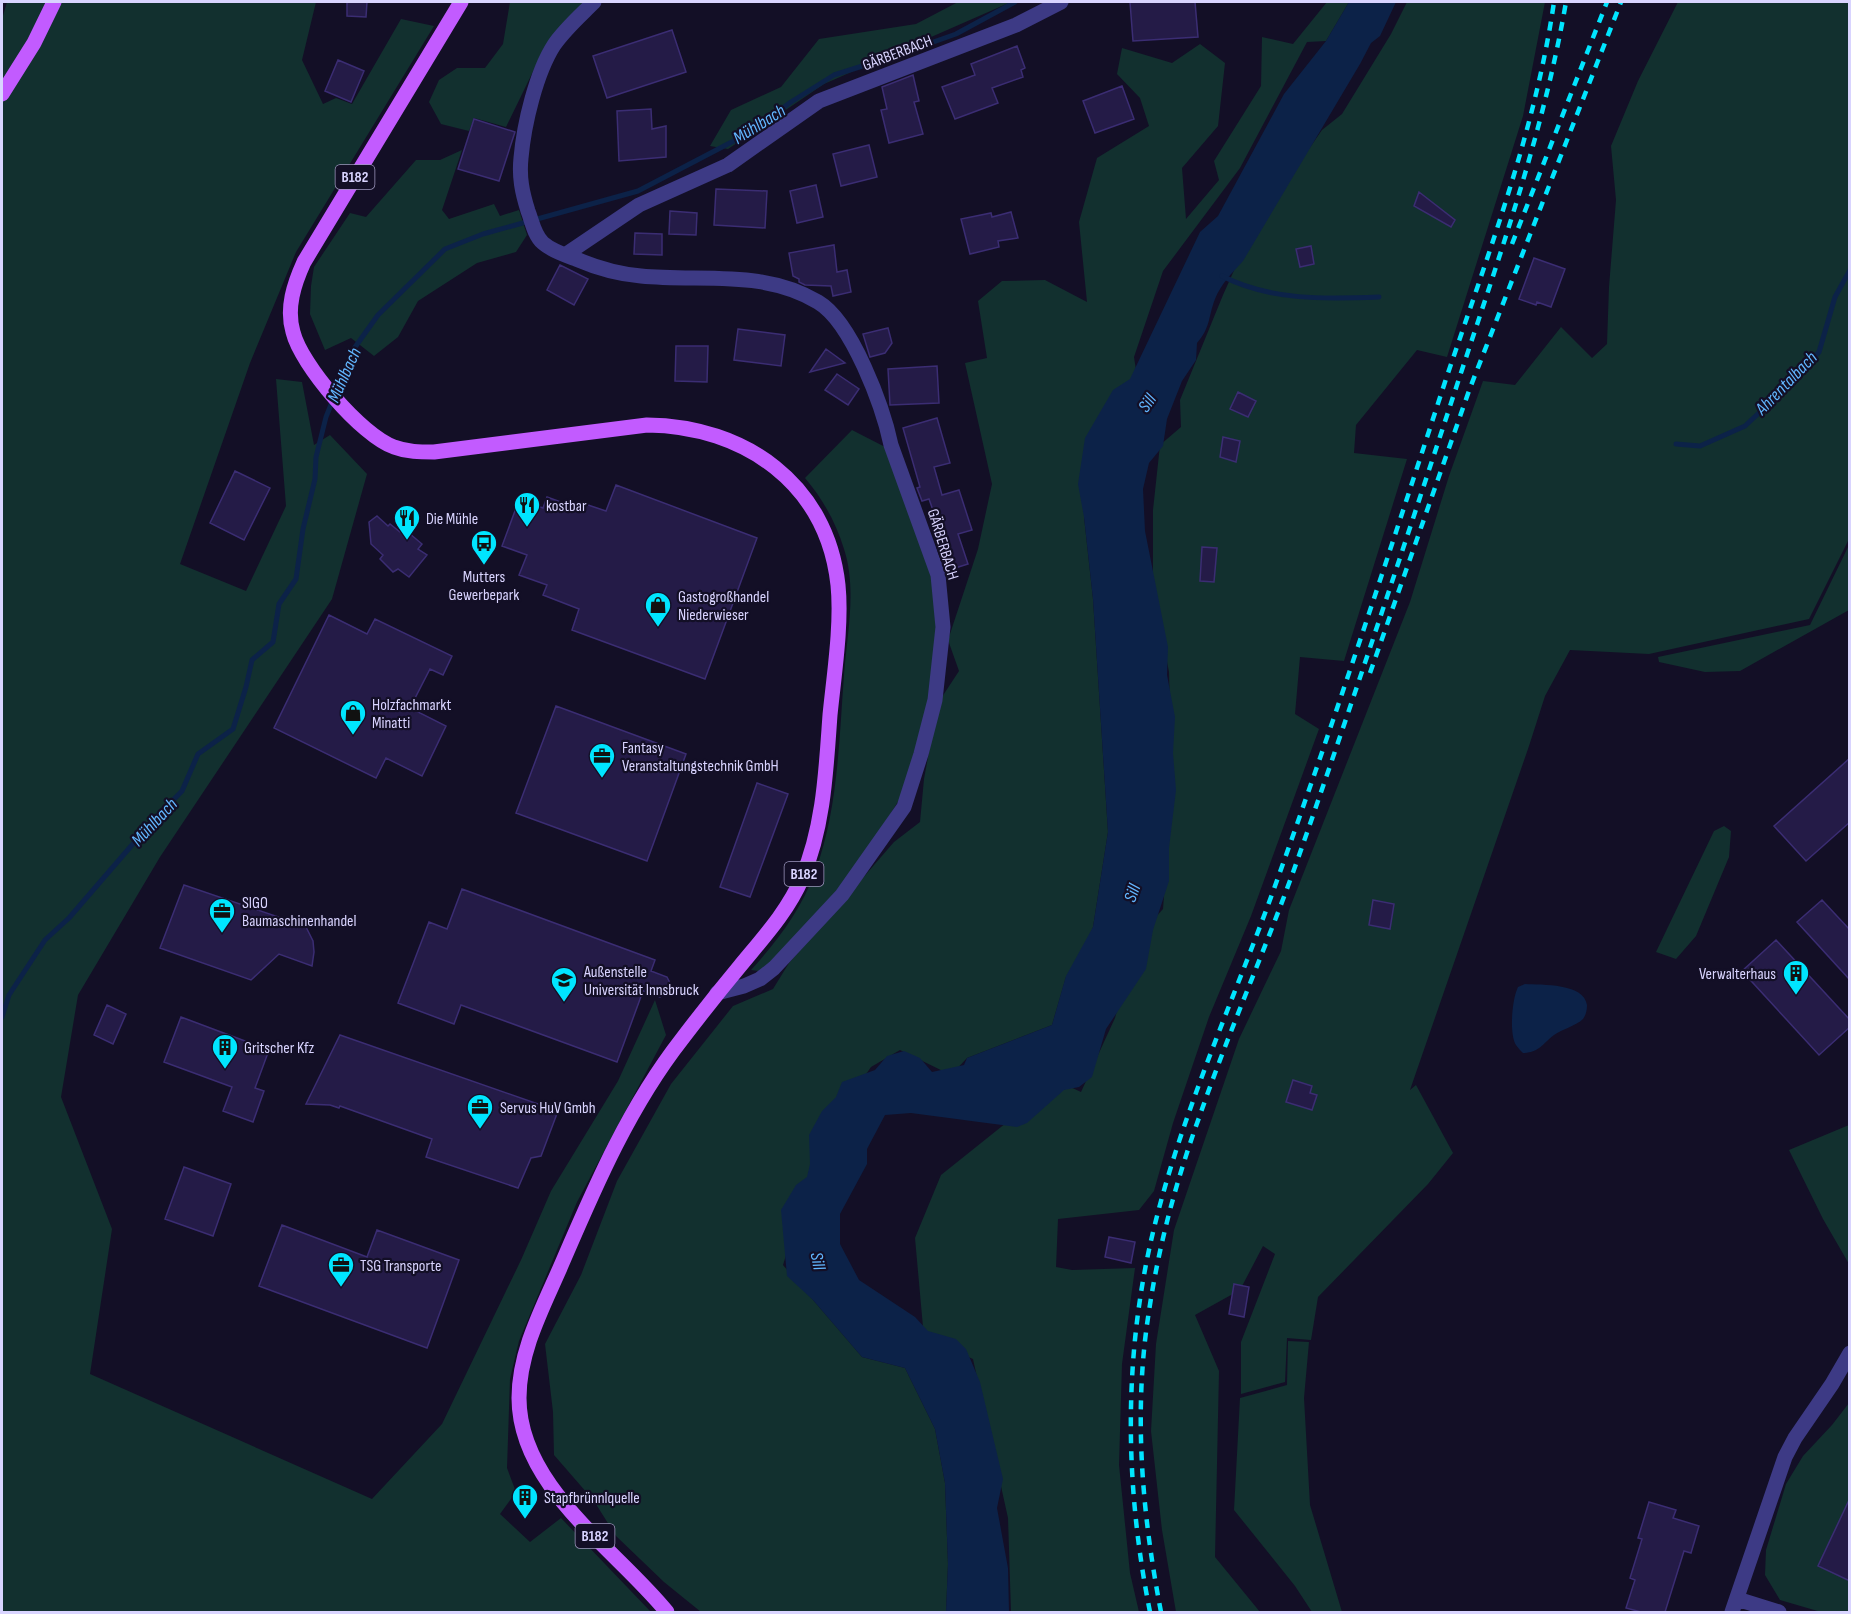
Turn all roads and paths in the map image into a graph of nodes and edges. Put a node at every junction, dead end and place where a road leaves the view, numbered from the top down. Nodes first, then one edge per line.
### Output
1 (54, 2) edge
2 (461, 2) edge
3 (594, 2) edge
4 (1061, 2) edge
5 (2, 94) edge
6 (565, 255) junction
7 (717, 993) junction
8 (1849, 1353) edge
9 (1735, 1606) edge
10 (667, 1612) edge
11 (1779, 1612) edge

1 - 5 main road
2 - 7 main road, B182
3 - 6 street, GÄRBERBACH
4 - 6 street, GÄRBERBACH
6 - 7 street, GÄRBERBACH
7 - 10 main road, B182
8 - 9 street
9 - 11 street

